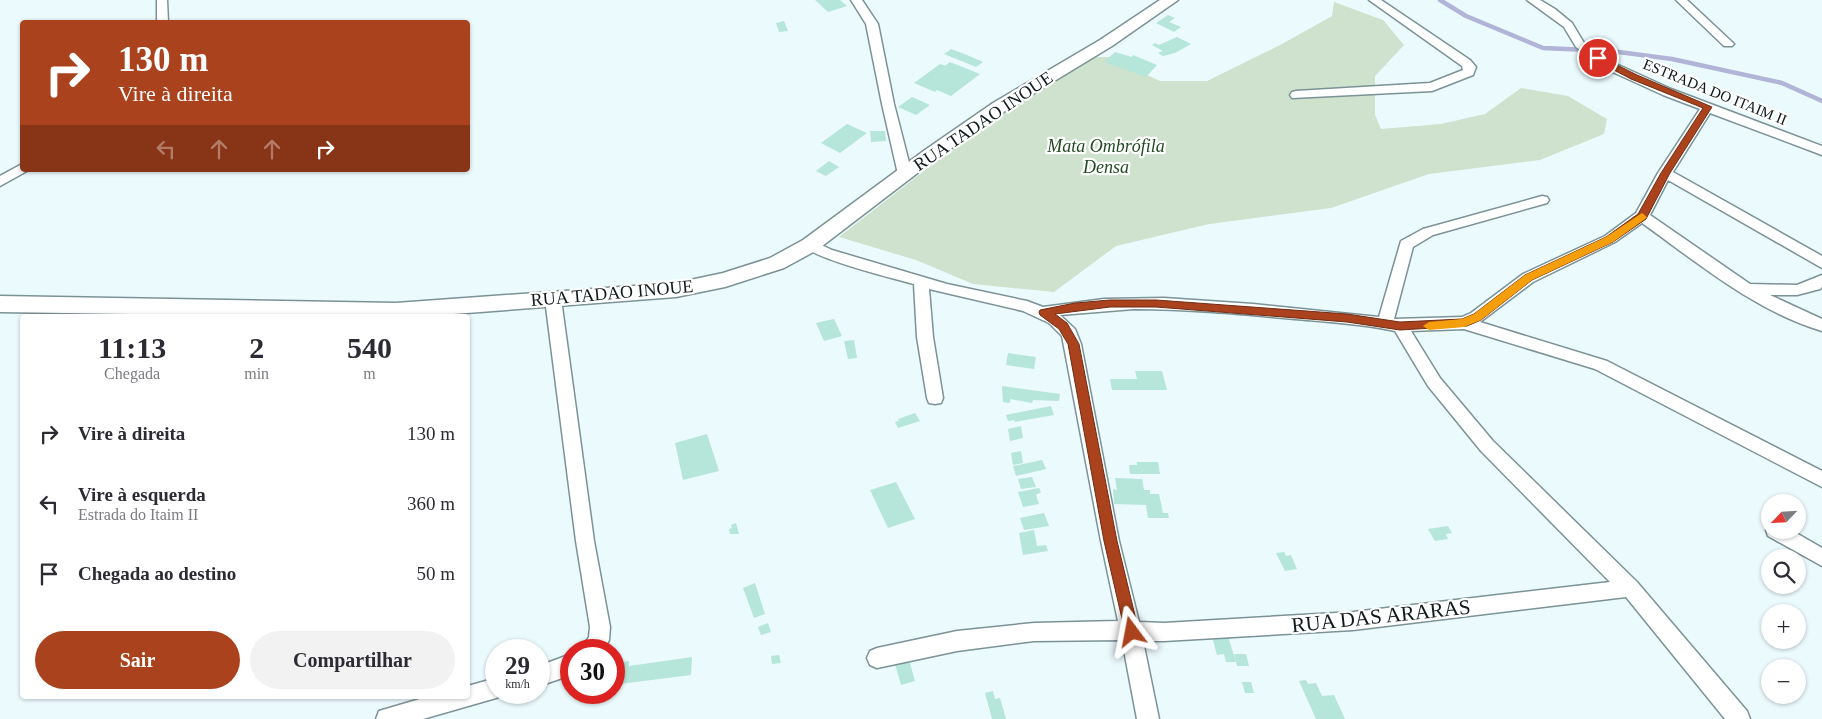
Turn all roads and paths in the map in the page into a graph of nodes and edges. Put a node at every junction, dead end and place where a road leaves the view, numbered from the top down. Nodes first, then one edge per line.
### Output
1 (162, 0) edge
2 (856, 0) edge
3 (1374, 0) edge
4 (1532, 0) edge
5 (1681, 0) edge
6 (1164, 2) edge
7 (163, 20) edge
8 (1728, 44) dead end
9 (1296, 95) dead end
10 (1708, 107) junction
11 (1822, 151) edge
12 (20, 169) edge
13 (1665, 173) junction
14 (904, 174) junction
15 (0, 182) edge
16 (1542, 200) dead end
17 (1642, 216) junction
18 (810, 246) junction
19 (1822, 262) edge
20 (1822, 280) edge
21 (921, 282) junction
22 (1747, 289) junction
23 (553, 299) junction
24 (0, 304) edge
25 (1044, 312) junction
26 (1464, 323) junction
27 (1393, 324) junction
28 (1822, 325) edge
29 (934, 398) dead end
30 (1822, 480) edge
31 (1790, 539) edge
32 (1822, 558) edge
33 (1630, 588) junction
34 (1132, 632) junction
35 (599, 639) edge
36 (877, 658) dead end
37 (485, 691) edge
38 (470, 695) edge
39 (457, 699) edge
40 (387, 719) edge
41 (1148, 719) edge
42 (1738, 719) edge

1 - 7 street
2 - 14 street
3 - 9 street
4 - 10 street, ESTRADA DO ITAIM II
5 - 8 street
6 - 14 street, RUA TADAO INOUE
10 - 11 street, ESTRADA DO ITAIM II
10 - 13 street
12 - 15 street
13 - 17 street
13 - 19 street
14 - 18 street, RUA TADAO INOUE
16 - 27 street
17 - 22 street
17 - 26 street
18 - 21 street
18 - 23 street, RUA TADAO INOUE
20 - 22 street
21 - 25 street
21 - 29 street
22 - 28 street
23 - 24 street, RUA TADAO INOUE
23 - 35 street
25 - 27 street
25 - 34 street
26 - 27 street
26 - 30 street
27 - 33 street
31 - 32 street
33 - 34 street, RUA DAS ARARAS
33 - 42 street
34 - 36 street, RUA DAS ARARAS
34 - 41 street
37 - 38 street
39 - 40 street

